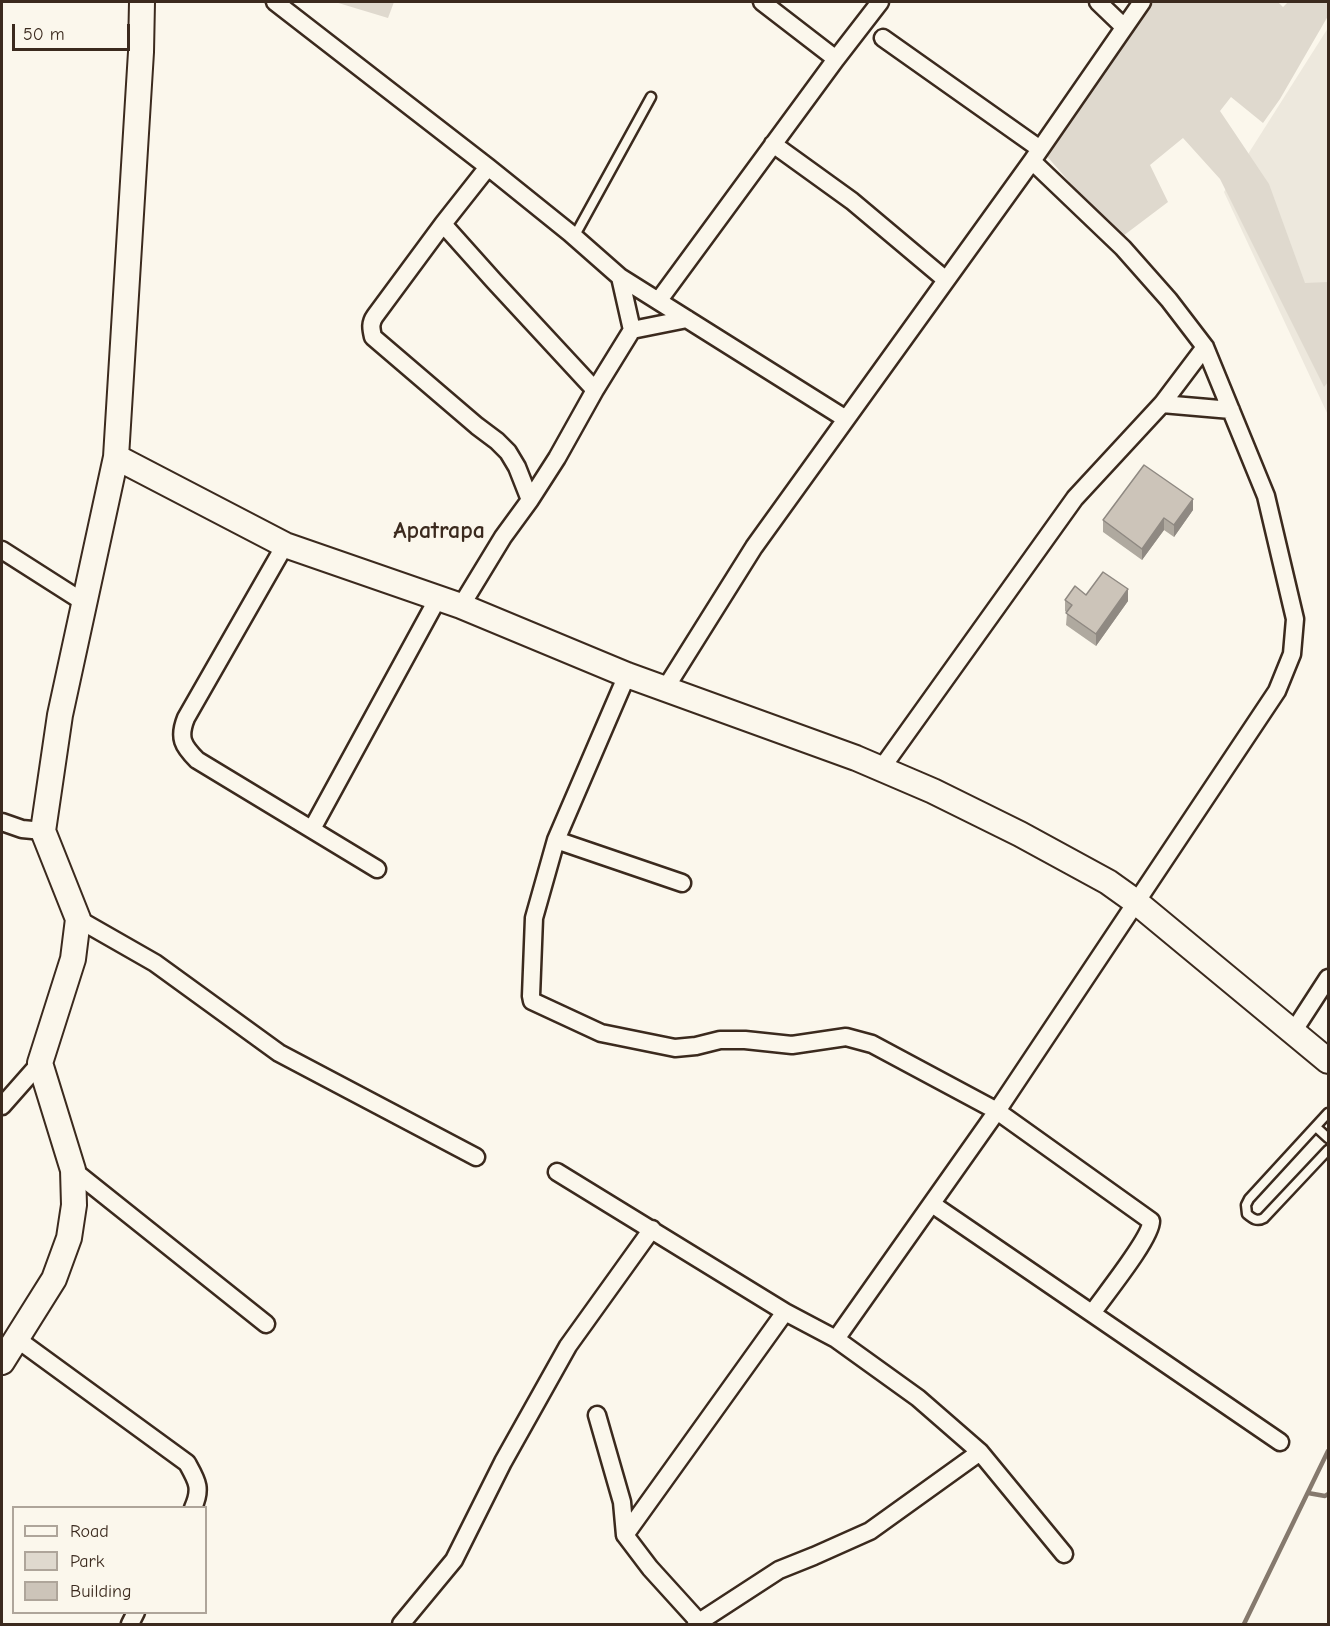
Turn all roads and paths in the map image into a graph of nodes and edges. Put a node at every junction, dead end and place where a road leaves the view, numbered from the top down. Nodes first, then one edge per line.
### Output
1 (142, 2) edge
2 (275, 2) edge
3 (762, 2) edge
4 (880, 2) edge
5 (1098, 2) edge
6 (1142, 2) edge
7 (1124, 27) junction
8 (884, 38) dead end
9 (836, 59) junction
10 (651, 97) dead end
11 (773, 144) junction
12 (1036, 155) junction
13 (488, 167) junction
14 (443, 224) junction
15 (574, 237) junction
16 (620, 277) junction
17 (946, 280) junction
18 (658, 300) junction
19 (687, 319) junction
20 (632, 330) junction
21 (1205, 347) junction
22 (595, 390) junction
23 (1162, 404) junction
24 (1230, 410) junction
25 (846, 419) junction
26 (116, 457) junction
27 (530, 500) junction
28 (285, 545) junction
29 (2, 550) edge
30 (438, 598) junction
31 (85, 603) junction
32 (461, 606) junction
33 (627, 675) junction
34 (665, 689) junction
35 (881, 769) junction
36 (2, 822) edge
37 (312, 829) junction
38 (43, 831) junction
39 (556, 840) junction
40 (377, 868) dead end
41 (682, 884) dead end
42 (1136, 902) junction
43 (78, 919) junction
44 (1329, 978) edge
45 (1293, 1032) junction
46 (1329, 1061) edge
47 (40, 1062) junction
48 (2, 1106) edge
49 (997, 1111) junction
50 (1329, 1113) edge
51 (1316, 1127) junction
52 (1329, 1138) edge
53 (1329, 1150) edge
54 (476, 1157) dead end
55 (73, 1170) junction
56 (557, 1172) dead end
57 (932, 1204) junction
58 (652, 1229) junction
59 (784, 1312) junction
60 (1093, 1312) junction
61 (266, 1323) dead end
62 (17, 1339) junction
63 (836, 1339) junction
64 (2, 1362) edge
65 (597, 1415) dead end
66 (1280, 1442) dead end
67 (980, 1452) junction
68 (194, 1506) edge
69 (625, 1535) junction
70 (1065, 1554) dead end
71 (406, 1623) edge
72 (698, 1623) edge

1 - 26 street
2 - 13 street
3 - 9 street
4 - 9 street
5 - 7 street
6 - 7 street
7 - 12 street
8 - 12 street
9 - 11 street
10 - 15 lane
11 - 17 street
11 - 18 street
12 - 17 street
12 - 21 street
13 - 14 street
13 - 15 street
14 - 22 street
14 - 27 street
15 - 16 street
16 - 18 street
16 - 20 street
17 - 25 street
18 - 19 street
19 - 20 street
19 - 25 street
20 - 22 street
21 - 23 street
21 - 24 street
22 - 27 street
23 - 24 street
23 - 35 street
24 - 42 street
25 - 34 street
26 - 28 street
26 - 31 street
27 - 32 street
28 - 30 street
28 - 37 street
29 - 31 street
30 - 32 street
30 - 37 street
31 - 38 street
32 - 33 street
33 - 34 street
33 - 39 street
34 - 35 street
35 - 42 street
36 - 38 street
37 - 40 street
38 - 43 street
39 - 41 street
39 - 49 street
42 - 45 street
42 - 49 street
43 - 47 street
43 - 54 street
44 - 45 street
45 - 46 street
47 - 48 street
47 - 55 street
49 - 57 street
49 - 60 street
50 - 51 lane
51 - 52 lane
51 - 53 lane
55 - 61 street
55 - 62 street
56 - 58 street
57 - 60 street
57 - 63 street
58 - 59 street
58 - 71 street
59 - 63 street
59 - 69 street
60 - 66 street
62 - 64 street
62 - 68 street
63 - 67 street
65 - 69 street
67 - 70 street
67 - 72 street
69 - 72 street

